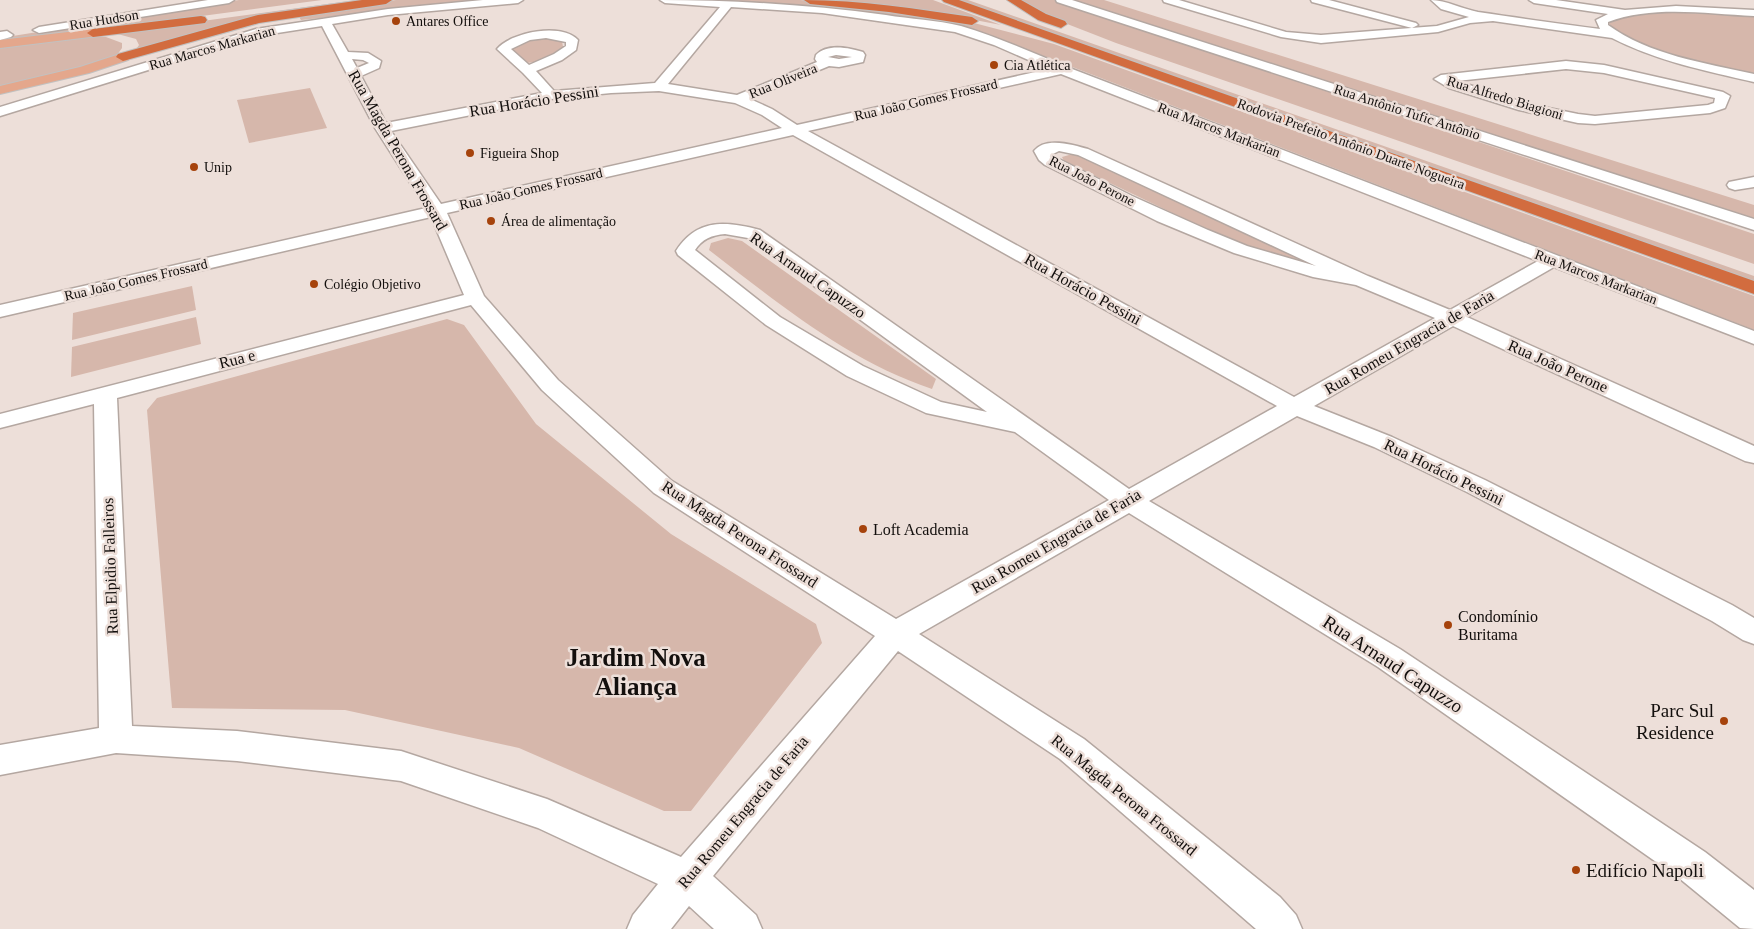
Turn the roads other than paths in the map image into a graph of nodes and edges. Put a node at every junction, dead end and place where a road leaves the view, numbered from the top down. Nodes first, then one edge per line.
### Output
1 (229, 0) edge
2 (329, 0) edge
3 (348, 0) edge
4 (386, 0) edge
5 (518, 0) edge
6 (665, 0) edge
7 (810, 0) edge
8 (948, 0) edge
9 (976, 0) edge
10 (1013, 0) edge
11 (1060, 0) edge
12 (1168, 0) edge
13 (1316, 0) edge
14 (1436, 0) edge
15 (1534, 0) edge
16 (728, 4) junction
17 (1624, 13) junction
18 (1754, 13) edge
19 (236, 15) junction
20 (1466, 16) junction
21 (325, 22) junction
22 (1398, 22) junction
23 (1444, 27) junction
24 (39, 30) dead end
25 (1077, 31) dead end
26 (93, 33) junction
27 (1404, 33) junction
28 (1614, 35) junction
29 (2, 39) edge
30 (1111, 44) dead end
31 (343, 56) junction
32 (117, 59) junction
33 (828, 62) dead end
34 (1147, 65) junction
35 (134, 69) junction
36 (528, 70) junction
37 (1062, 70) junction
38 (1730, 73) junction
39 (354, 74) junction
40 (1754, 78) edge
41 (1754, 85) edge
42 (1735, 86) junction
43 (659, 87) junction
44 (0, 90) edge
45 (551, 95) junction
46 (1722, 96) junction
47 (738, 99) junction
48 (0, 112) edge
49 (382, 128) junction
50 (795, 130) junction
51 (1754, 182) edge
52 (1735, 185) dead end
53 (437, 211) junction
54 (1754, 225) edge
55 (1553, 260) junction
56 (1754, 272) edge
57 (1361, 280) junction
58 (1754, 288) edge
59 (475, 298) junction
60 (0, 311) edge
61 (1452, 318) junction
62 (1754, 338) edge
63 (105, 393) junction
64 (1295, 407) junction
65 (1015, 413) junction
66 (0, 421) edge
67 (1754, 454) edge
68 (1127, 500) junction
69 (1754, 632) edge
70 (895, 634) junction
71 (116, 739) junction
72 (0, 760) edge
73 (687, 878) junction
74 (1754, 914) edge
75 (647, 929) edge
76 (742, 929) edge
77 (1282, 929) edge

1 - 24 street, Rua Hudson
2 - 19 highway
3 - 19 highway
4 - 32 highway
5 - 21 street, Rua Marcos Markarian
6 - 16 street, Rua Marcos Markarian
7 - 34 highway
8 - 34 highway, Rodovia Prefeito Antônio Duarte Nogueira
9 - 34 highway, Rodovia Prefeito Antônio Duarte Nogueira
10 - 25 highway
11 - 54 street, Rua Antônio Tufic Antônio
12 - 27 street
13 - 22 street
14 - 20 street
15 - 17 street
16 - 37 street, Rua Marcos Markarian
16 - 43 street
17 - 18 street
17 - 28 street
19 - 26 highway
20 - 23 street
20 - 28 street
21 - 31 street, Rua Magda Perona Frossard
21 - 35 street, Rua Marcos Markarian
22 - 23 street
22 - 27 street
23 - 27 street
26 - 29 main road
26 - 32 highway
28 - 38 street
30 - 34 highway
31 - 39 street, Rua Magda Perona Frossard
31 - 39 street
32 - 35 main road
32 - 44 main road
33 - 47 street, Rua Oliveira
34 - 56 highway, Rodovia Prefeito Antônio Duarte Nogueira
34 - 58 highway, Rodovia Prefeito Antônio Duarte Nogueira
35 - 48 street, Rua Marcos Markarian
36 - 36 street
36 - 45 street
37 - 50 street, Rua João Gomes Frossard
37 - 55 street, Rua Marcos Markarian
38 - 40 street
38 - 42 street
39 - 49 street, Rua Magda Perona Frossard
41 - 42 street
42 - 46 street
43 - 45 street, Rua Horácio Pessini
43 - 47 street, Rua Horácio Pessini
45 - 49 street, Rua Horácio Pessini
46 - 46 street, Rua Alfredo Biagioni
47 - 50 street, Rua Horácio Pessini
49 - 53 street, Rua Magda Perona Frossard
50 - 53 street, Rua João Gomes Frossard
50 - 64 street, Rua Horácio Pessini
51 - 52 street
53 - 59 street, Rua Magda Perona Frossard
53 - 60 street, Rua João Gomes Frossard
55 - 61 street, Rua Romeu Engracia de Faria
55 - 62 street, Rua Marcos Markarian
57 - 57 street, Rua João Perone
57 - 61 street, Rua João Perone
59 - 63 street, Rua e
59 - 70 street, Rua Magda Perona Frossard
61 - 64 street, Rua Romeu Engracia de Faria
61 - 67 street, Rua João Perone
63 - 66 street, Rua e
63 - 71 street, Rua Elpidio Falleiros
64 - 68 street, Rua Romeu Engracia de Faria
64 - 69 street, Rua Horácio Pessini
65 - 65 street, Rua Arnaud Capuzzo
65 - 68 street, Rua Arnaud Capuzzo
68 - 70 street, Rua Romeu Engracia de Faria
68 - 74 street, Rua Arnaud Capuzzo
70 - 73 street, Rua Romeu Engracia de Faria
70 - 77 street, Rua Magda Perona Frossard
71 - 72 street
71 - 73 street
73 - 75 street, Rua Romeu Engracia de Faria
73 - 76 street

